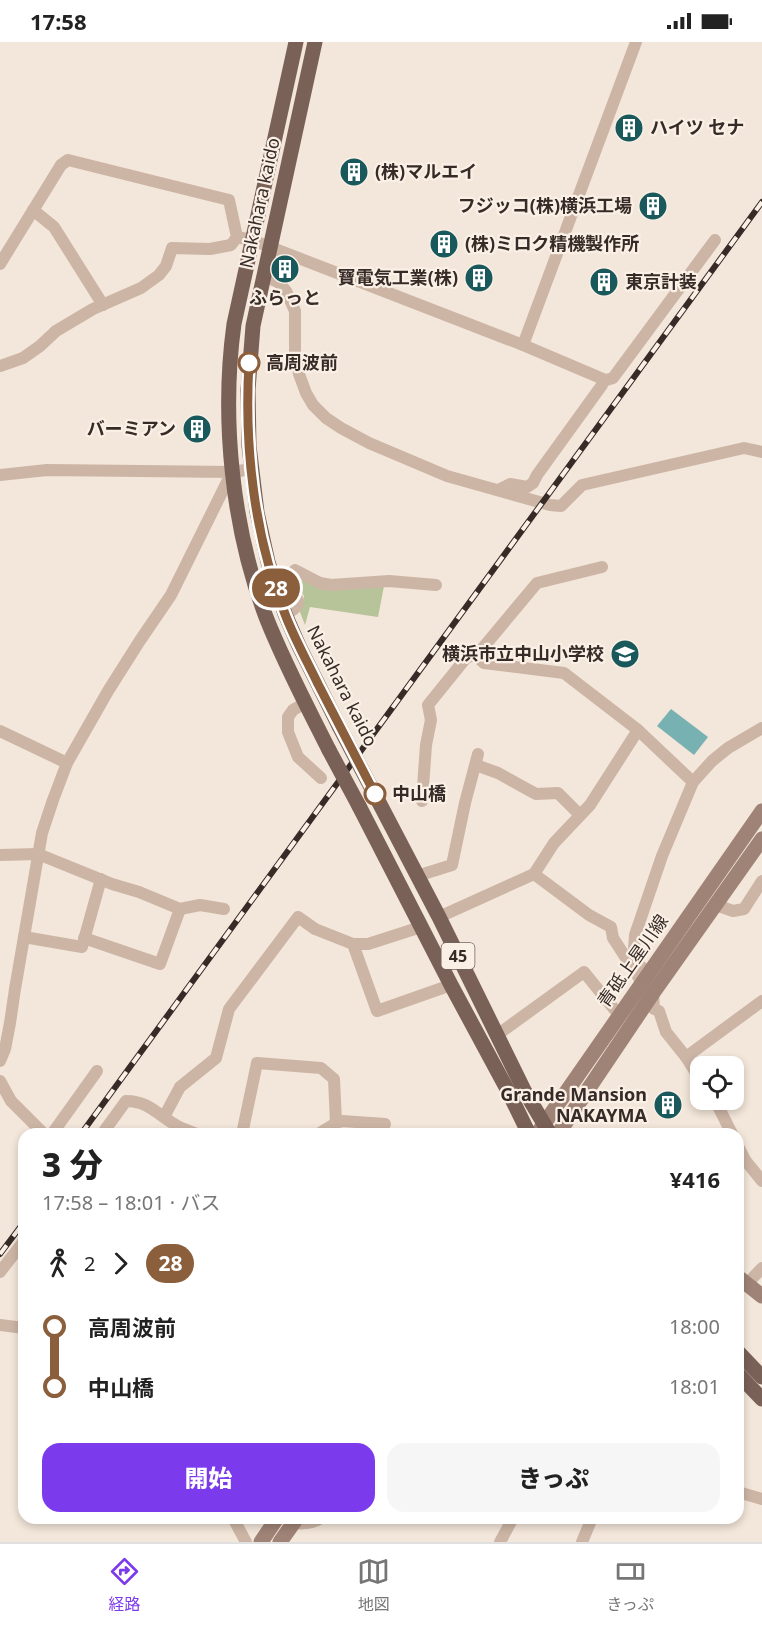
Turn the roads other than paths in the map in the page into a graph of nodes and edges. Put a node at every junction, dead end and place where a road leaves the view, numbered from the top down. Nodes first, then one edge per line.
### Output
1 (296, 42) edge
2 (315, 42) edge
3 (636, 42) edge
4 (33, 210) junction
5 (237, 237) junction
6 (252, 240) junction
7 (715, 240) dead end
8 (270, 248) junction
9 (0, 264) edge
10 (264, 276) junction
11 (103, 305) junction
12 (523, 345) junction
13 (0, 366) edge
14 (603, 381) junction
15 (762, 452) edge
16 (252, 469) junction
17 (232, 472) junction
18 (0, 475) edge
19 (498, 490) junction
20 (602, 567) dead end
21 (436, 585) dead end
22 (285, 614) junction
23 (476, 656) junction
24 (305, 703) junction
25 (762, 728) edge
26 (638, 730) junction
27 (0, 731) edge
28 (68, 763) junction
29 (321, 778) dead end
30 (693, 782) junction
31 (422, 801) dead end
32 (762, 812) edge
33 (580, 815) junction
34 (762, 839) edge
35 (38, 854) junction
36 (0, 855) edge
37 (534, 874) junction
38 (417, 876) junction
39 (101, 879) junction
40 (762, 880) edge
41 (716, 905) junction
42 (180, 909) junction
43 (224, 909) dead end
44 (440, 917) junction
45 (421, 927) junction
46 (24, 937) junction
47 (84, 938) junction
48 (353, 944) junction
49 (648, 984) junction
50 (451, 985) junction
51 (762, 1001) edge
52 (619, 1015) junction
53 (497, 1035) junction
54 (686, 1057) junction
55 (0, 1060) edge
56 (690, 1063) edge
57 (97, 1071) dead end
58 (0, 1081) edge
59 (720, 1110) edge
60 (164, 1118) junction
61 (336, 1123) junction
62 (385, 1124) dead end
63 (38, 1128) edge
64 (56, 1128) edge
65 (106, 1128) edge
66 (181, 1128) edge
67 (243, 1128) edge
68 (328, 1128) edge
69 (526, 1128) edge
70 (542, 1128) edge
71 (545, 1128) edge
72 (562, 1128) edge
73 (729, 1128) edge
74 (744, 1158) edge
75 (762, 1180) edge
76 (18, 1249) edge
77 (762, 1268) edge
78 (0, 1272) edge
79 (744, 1279) edge
80 (744, 1281) edge
81 (762, 1296) edge
82 (0, 1325) edge
83 (18, 1327) edge
84 (744, 1358) edge
85 (762, 1377) edge
86 (744, 1380) edge
87 (762, 1399) edge
88 (744, 1494) edge
89 (762, 1499) edge
90 (236, 1524) edge
91 (273, 1524) edge
92 (292, 1524) edge
93 (510, 1524) edge
94 (590, 1524) edge
95 (246, 1542) edge
96 (261, 1542) edge
97 (280, 1542) edge
98 (500, 1542) edge
99 (582, 1542) edge

1 - 6 main road, Nakahara kaido / 45
2 - 8 main road, Nakahara kaido / 45
3 - 12 street
4 - 5 street
4 - 9 street
4 - 11 street
5 - 6 street
5 - 11 street
6 - 8 street
6 - 17 main road, Nakahara kaido / 45
7 - 14 street
8 - 10 main road, Nakahara kaido / 45
8 - 12 street
10 - 16 main road, Nakahara kaido / 45
10 - 19 street
11 - 13 street
12 - 14 street
14 - 19 street
15 - 19 street
16 - 17 street
16 - 22 main road, Nakahara kaido / 45
17 - 18 street
17 - 24 main road, Nakahara kaido / 45
17 - 28 street
20 - 23 street
21 - 22 street
22 - 38 main road, Nakahara kaido / 45, bridge
23 - 26 street
23 - 31 street
24 - 29 street
24 - 45 main road, Nakahara kaido / 45, bridge
25 - 30 street
26 - 30 street
26 - 33 street
27 - 28 street
28 - 35 street
30 - 49 street
32 - 49 main road, 青砥上星川線
33 - 37 street
33 - 38 street
34 - 41 main road, 青砥上星川線
35 - 36 street
35 - 39 street
35 - 46 street
37 - 44 street
37 - 49 street
38 - 44 main road, Nakahara kaido / 45
39 - 42 street
39 - 47 street
40 - 41 street
41 - 49 main road, 青砥上星川線
42 - 43 street
42 - 47 street
44 - 53 main road, Nakahara kaido / 45
45 - 48 street
45 - 50 main road, Nakahara kaido / 45
46 - 47 street
46 - 55 street
48 - 50 street
48 - 60 street
49 - 52 main road, 青砥上星川線
49 - 54 street
49 - 72 main road, 青砥上星川線
50 - 69 main road, Nakahara kaido / 45
51 - 54 street
52 - 53 street
52 - 71 main road, 青砥上星川線
53 - 70 main road, Nakahara kaido / 45
54 - 56 street
57 - 64 street
58 - 63 street
59 - 73 street
60 - 65 street
60 - 66 street
61 - 62 street
61 - 67 street
61 - 68 street
74 - 75 street
76 - 78 street
77 - 79 street
80 - 81 main road
82 - 83 street
84 - 85 main road
86 - 87 main road
88 - 89 street
90 - 95 street
91 - 96 main road
92 - 97 main road
93 - 98 street
94 - 99 street

